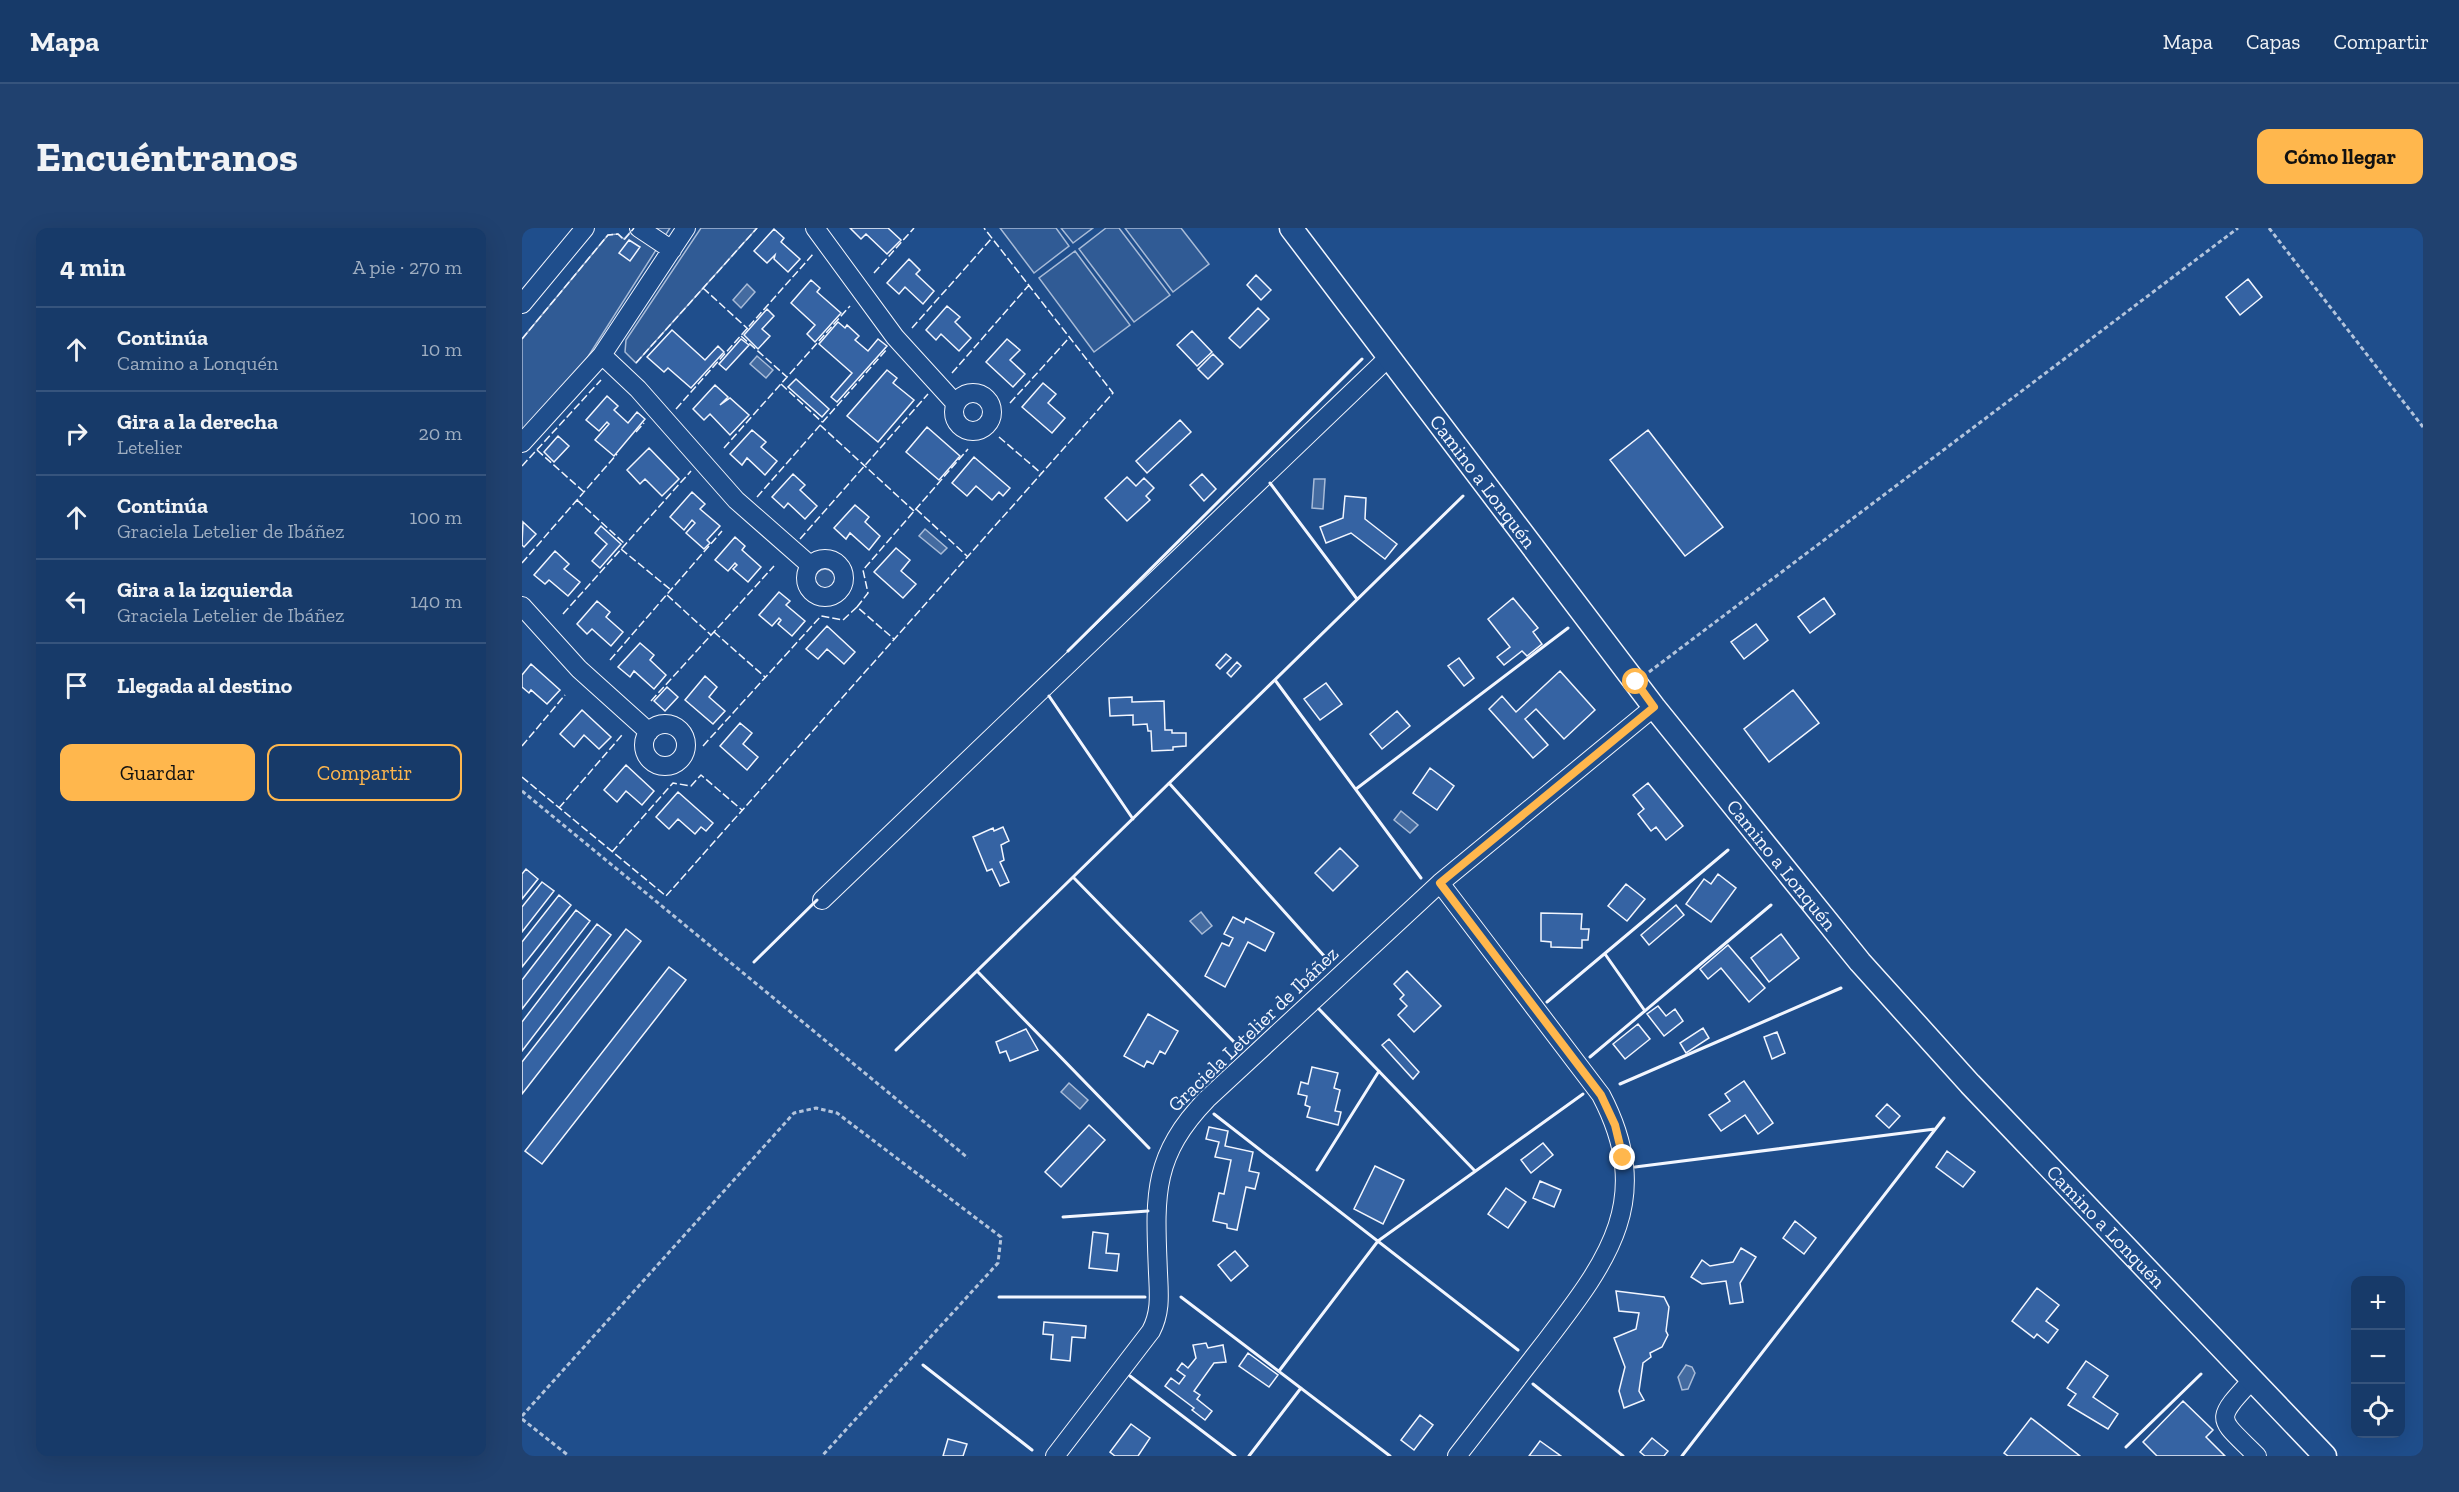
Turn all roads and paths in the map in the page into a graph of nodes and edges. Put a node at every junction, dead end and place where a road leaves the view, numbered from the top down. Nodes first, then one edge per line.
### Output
1 (585, 228) edge
2 (639, 228) edge
3 (686, 228) edge
4 (815, 228) edge
5 (1291, 228) edge
6 (2238, 228) edge
7 (2269, 228) edge
8 (672, 250) junction
9 (522, 304) edge
10 (602, 355) junction
11 (1389, 357) junction
12 (956, 404) dead end
13 (2423, 427) edge
14 (522, 443) edge
15 (810, 566) dead end
16 (522, 606) edge
17 (1636, 682) junction
18 (1654, 707) junction
19 (649, 732) dead end
20 (522, 791) edge
21 (1440, 883) junction
22 (822, 900) dead end
23 (968, 1158) dead end
24 (2252, 1380) junction
25 (522, 1417) edge
26 (569, 1456) edge
27 (822, 1456) edge
28 (1055, 1456) edge
29 (1457, 1456) edge
30 (2257, 1456) edge
31 (2325, 1456) edge

1 - 9 street
2 - 8 street
3 - 8 street
4 - 12 street
5 - 11 main road, Camino a Lonquén
6 - 17 path
7 - 13 path
8 - 10 street
10 - 14 street
10 - 15 street
11 - 17 main road, Camino a Lonquén
11 - 22 street
16 - 19 street
17 - 18 main road, Camino a Lonquén
18 - 21 street, Graciela Letelier de Ibáñez
18 - 24 main road, Camino a Lonquén
20 - 23 path
21 - 28 street, Graciela Letelier de Ibáñez
21 - 29 street
24 - 30 street
24 - 31 main road, Camino a Lonquén
25 - 26 path
25 - 27 path

